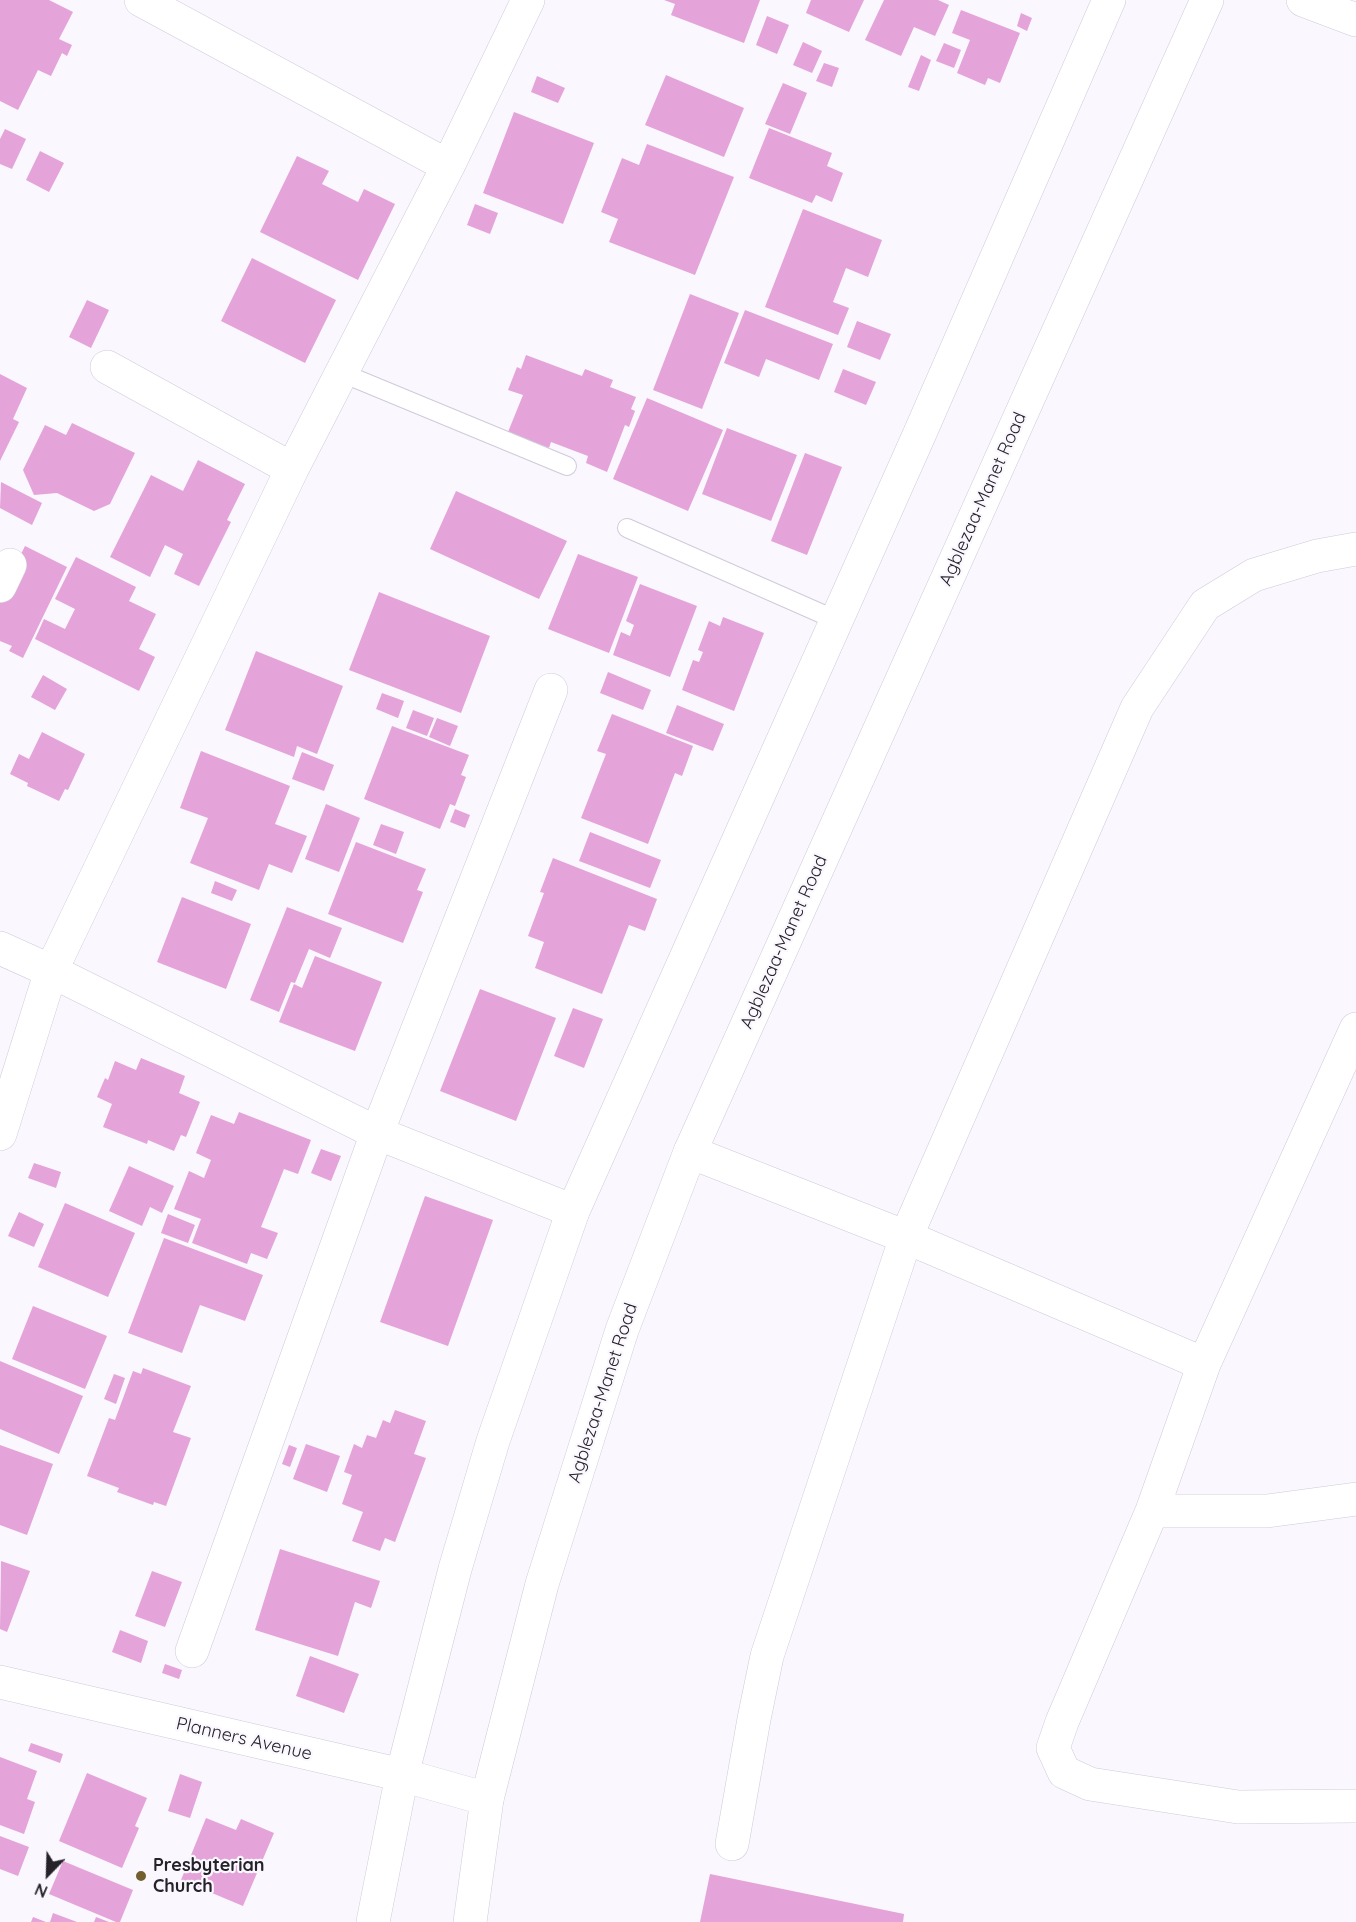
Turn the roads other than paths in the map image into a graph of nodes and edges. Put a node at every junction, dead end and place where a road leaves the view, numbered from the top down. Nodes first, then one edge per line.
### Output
1 (141, 0) edge
2 (528, 0) edge
3 (1109, 0) edge
4 (1206, 0) edge
5 (1303, 0) edge
6 (1356, 20) edge
7 (448, 166) junction
8 (107, 367) dead end
9 (342, 373) junction
10 (567, 466) dead end
11 (292, 469) junction
12 (627, 528) dead end
13 (1356, 549) edge
14 (836, 620) junction
15 (551, 690) dead end
16 (0, 948) edge
17 (51, 971) junction
18 (1356, 1029) edge
19 (376, 1133) junction
20 (0, 1134) edge
21 (690, 1152) junction
22 (573, 1211) junction
23 (906, 1237) junction
24 (1204, 1365) junction
25 (1356, 1499) edge
26 (1152, 1511) junction
27 (192, 1652) dead end
28 (0, 1682) edge
29 (402, 1775) junction
30 (487, 1799) junction
31 (1356, 1806) edge
32 (732, 1844) dead end
33 (373, 1922) edge
34 (470, 1922) edge

1 - 7 street
2 - 7 street
3 - 14 street
4 - 21 street, Agblezaa-Manet Road
5 - 6 street
7 - 9 street
8 - 11 street
9 - 10 lane
9 - 11 street
11 - 17 street
12 - 14 lane
13 - 23 street
14 - 22 street
15 - 19 street
16 - 17 street
17 - 19 street
17 - 20 street
18 - 24 street
19 - 22 street
19 - 27 street
21 - 23 street
21 - 30 street, Agblezaa-Manet Road
22 - 29 street
23 - 24 street
23 - 32 street
24 - 26 street
25 - 26 street
26 - 31 street
28 - 29 street, Planners Avenue
29 - 30 street, Planners Avenue
29 - 33 street
30 - 34 street, Agblezaa-Manet Road

